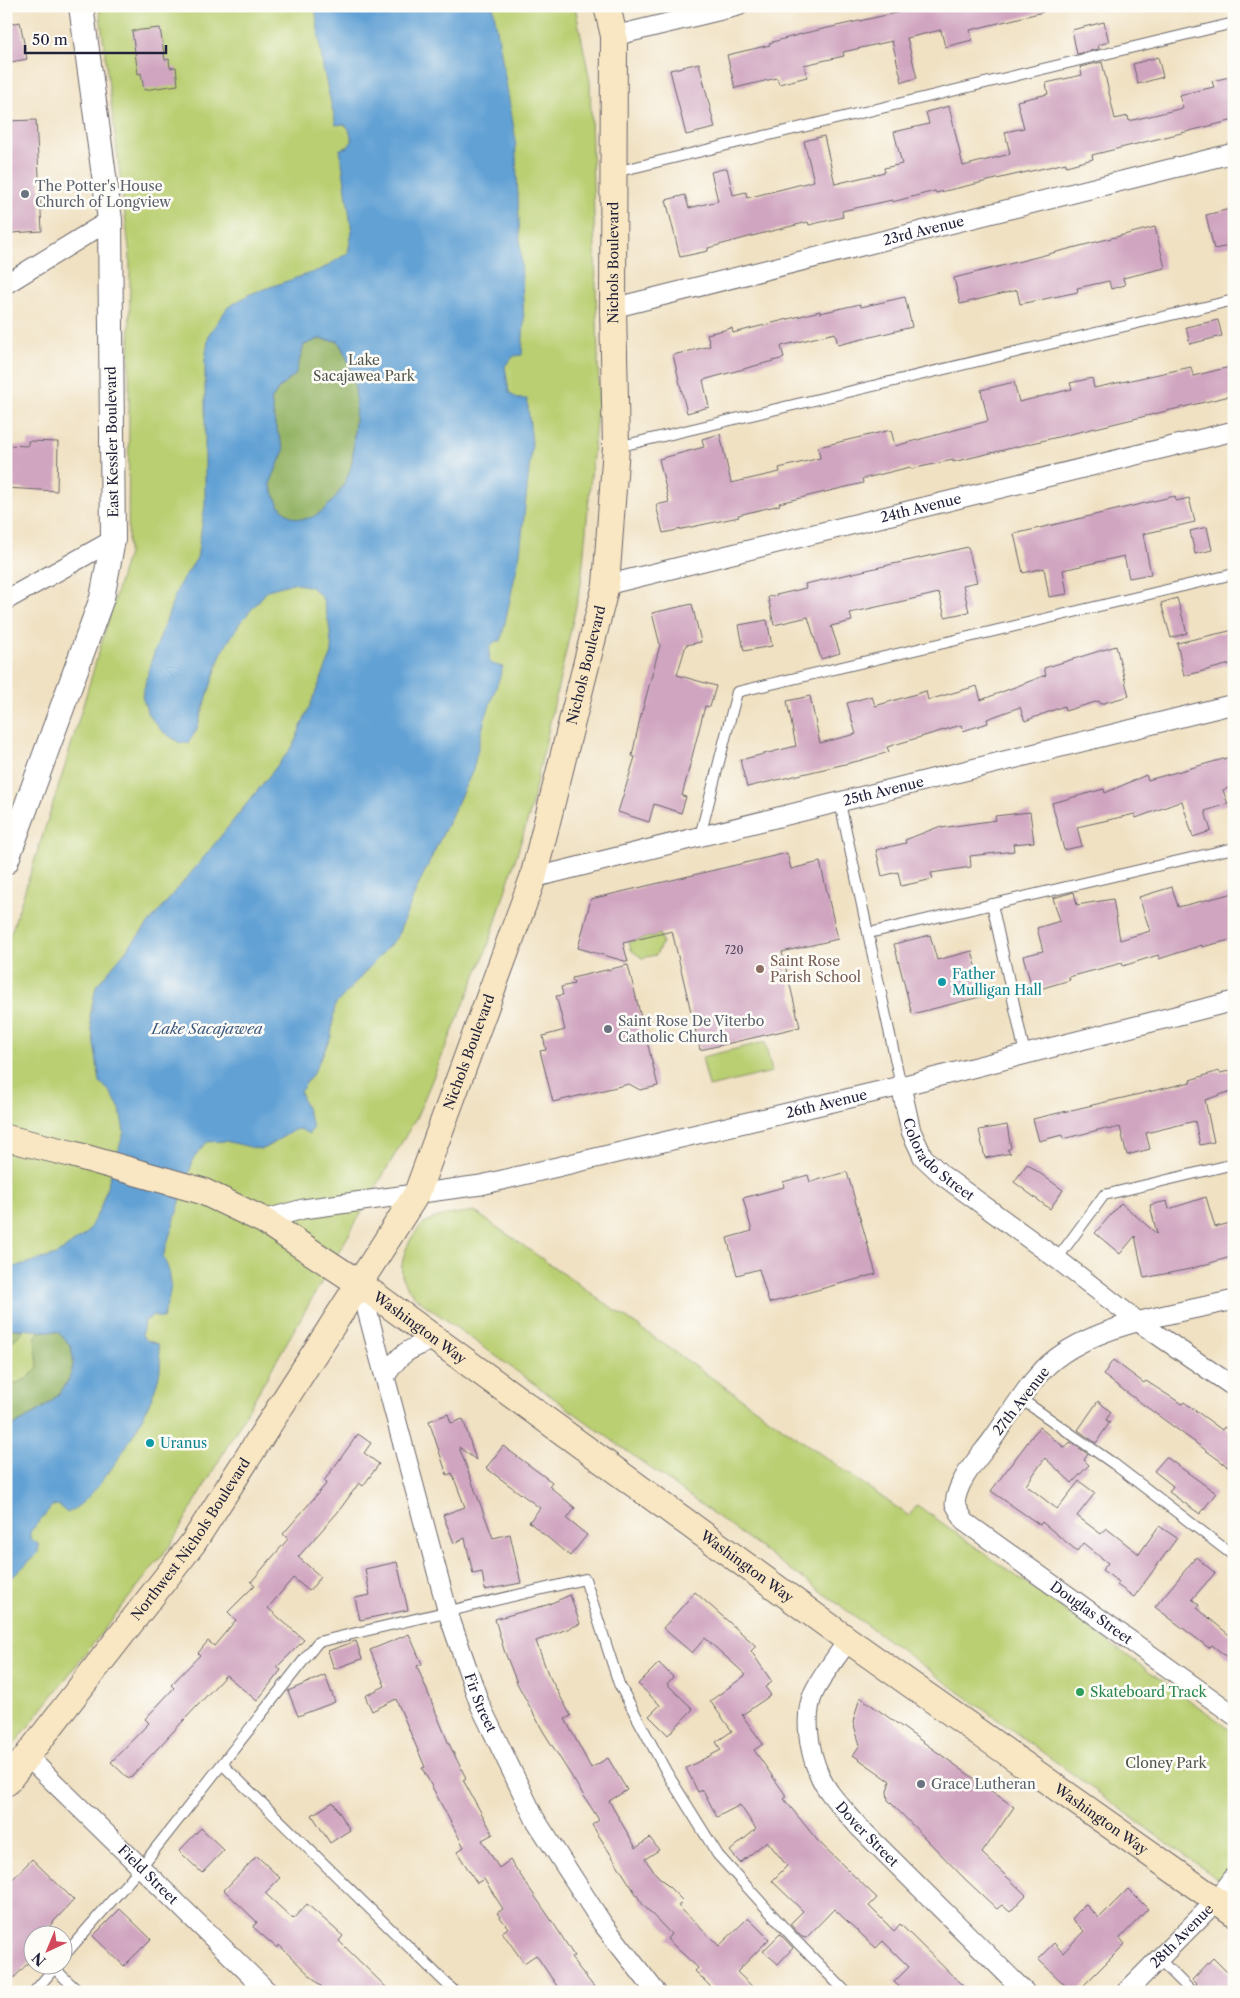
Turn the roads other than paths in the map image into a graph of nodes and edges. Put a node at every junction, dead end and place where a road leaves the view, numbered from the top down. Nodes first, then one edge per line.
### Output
1 (81, 6) edge
2 (607, 6) edge
3 (738, 6) edge
4 (1234, 22) edge
5 (614, 36) junction
6 (1234, 153) edge
7 (614, 172) junction
8 (110, 220) junction
9 (6, 284) edge
10 (1234, 300) edge
11 (613, 308) junction
12 (1234, 431) edge
13 (616, 447) junction
14 (113, 540) junction
15 (1234, 574) edge
16 (606, 585) junction
17 (6, 600) edge
18 (1234, 704) edge
19 (840, 803) junction
20 (700, 836) junction
21 (1234, 848) edge
22 (6, 862) edge
23 (533, 878) junction
24 (992, 904) junction
25 (869, 932) junction
26 (1234, 1001) edge
27 (1025, 1054) junction
28 (901, 1086) junction
29 (6, 1138) edge
30 (1234, 1164) edge
31 (417, 1193) junction
32 (263, 1220) junction
33 (1057, 1259) junction
34 (360, 1284) junction
35 (1234, 1300) edge
36 (1140, 1323) junction
37 (435, 1339) junction
38 (385, 1377) junction
39 (1234, 1387) edge
40 (1021, 1399) junction
41 (955, 1504) joint
42 (1234, 1556) edge
43 (448, 1613) junction
44 (848, 1640) junction
45 (1234, 1715) edge
46 (28, 1757) junction
47 (222, 1764) junction
48 (6, 1783) edge
49 (142, 1867) junction
50 (1234, 1877) edge
51 (1225, 1907) edge
52 (72, 1947) edge
53 (1159, 1959) junction
54 (47, 1976) edge
55 (63, 1976) edge
56 (34, 1992) edge
57 (78, 1992) edge
58 (268, 1992) edge
59 (455, 1992) edge
60 (656, 1992) edge
61 (846, 1992) edge
62 (1025, 1992) edge
63 (1126, 1992) edge
64 (1192, 1992) edge

1 - 8 street, East Kessler Boulevard
2 - 5 main road, Nichols Boulevard
3 - 5 street
4 - 7 lane
5 - 7 main road, Nichols Boulevard
6 - 11 street, 23rd Avenue
7 - 11 main road, Nichols Boulevard
8 - 9 street
8 - 14 street, East Kessler Boulevard
10 - 13 lane
11 - 13 main road, Nichols Boulevard
12 - 16 street, 24th Avenue
13 - 16 main road, Nichols Boulevard
14 - 17 street
14 - 22 street, East Kessler Boulevard
15 - 20 lane
16 - 23 main road, Nichols Boulevard
18 - 19 street, 25th Avenue
19 - 20 street, 25th Avenue
19 - 25 lane, Colorado Street
20 - 23 street, 25th Avenue
21 - 24 lane
23 - 31 main road, Nichols Boulevard
24 - 25 lane
24 - 27 lane
25 - 28 lane, Colorado Street
26 - 27 street, 26th Avenue
27 - 28 street, 26th Avenue
28 - 31 street, 26th Avenue
28 - 33 street, Colorado Street
29 - 32 main road, Washington Way
30 - 33 lane
31 - 32 street
31 - 34 main road, Nichols Boulevard
32 - 34 main road, Washington Way
33 - 36 street, Colorado Street
34 - 37 main road, Washington Way
34 - 38 street, Fir Street
34 - 46 main road, Northwest Nichols Boulevard
35 - 36 street, 27th Avenue
36 - 39 street, Colorado Street
36 - 40 street, 27th Avenue
37 - 38 street
37 - 44 main road, Washington Way
38 - 43 street, Fir Street
40 - 41 street, 27th Avenue
40 - 42 lane
41 - 45 street, Douglas Street
43 - 47 lane
43 - 60 street, Fir Street
43 - 61 lane
44 - 51 main road, Washington Way
44 - 62 street, Dover Street
46 - 48 main road, Northwest Nichols Boulevard
46 - 49 street, Field Street
47 - 49 lane
47 - 59 lane
49 - 52 lane
49 - 58 street, Field Street
50 - 51 street, 28th Avenue
51 - 53 street, 28th Avenue
53 - 63 street, 28th Avenue
53 - 64 lane
54 - 56 lane
55 - 57 lane

